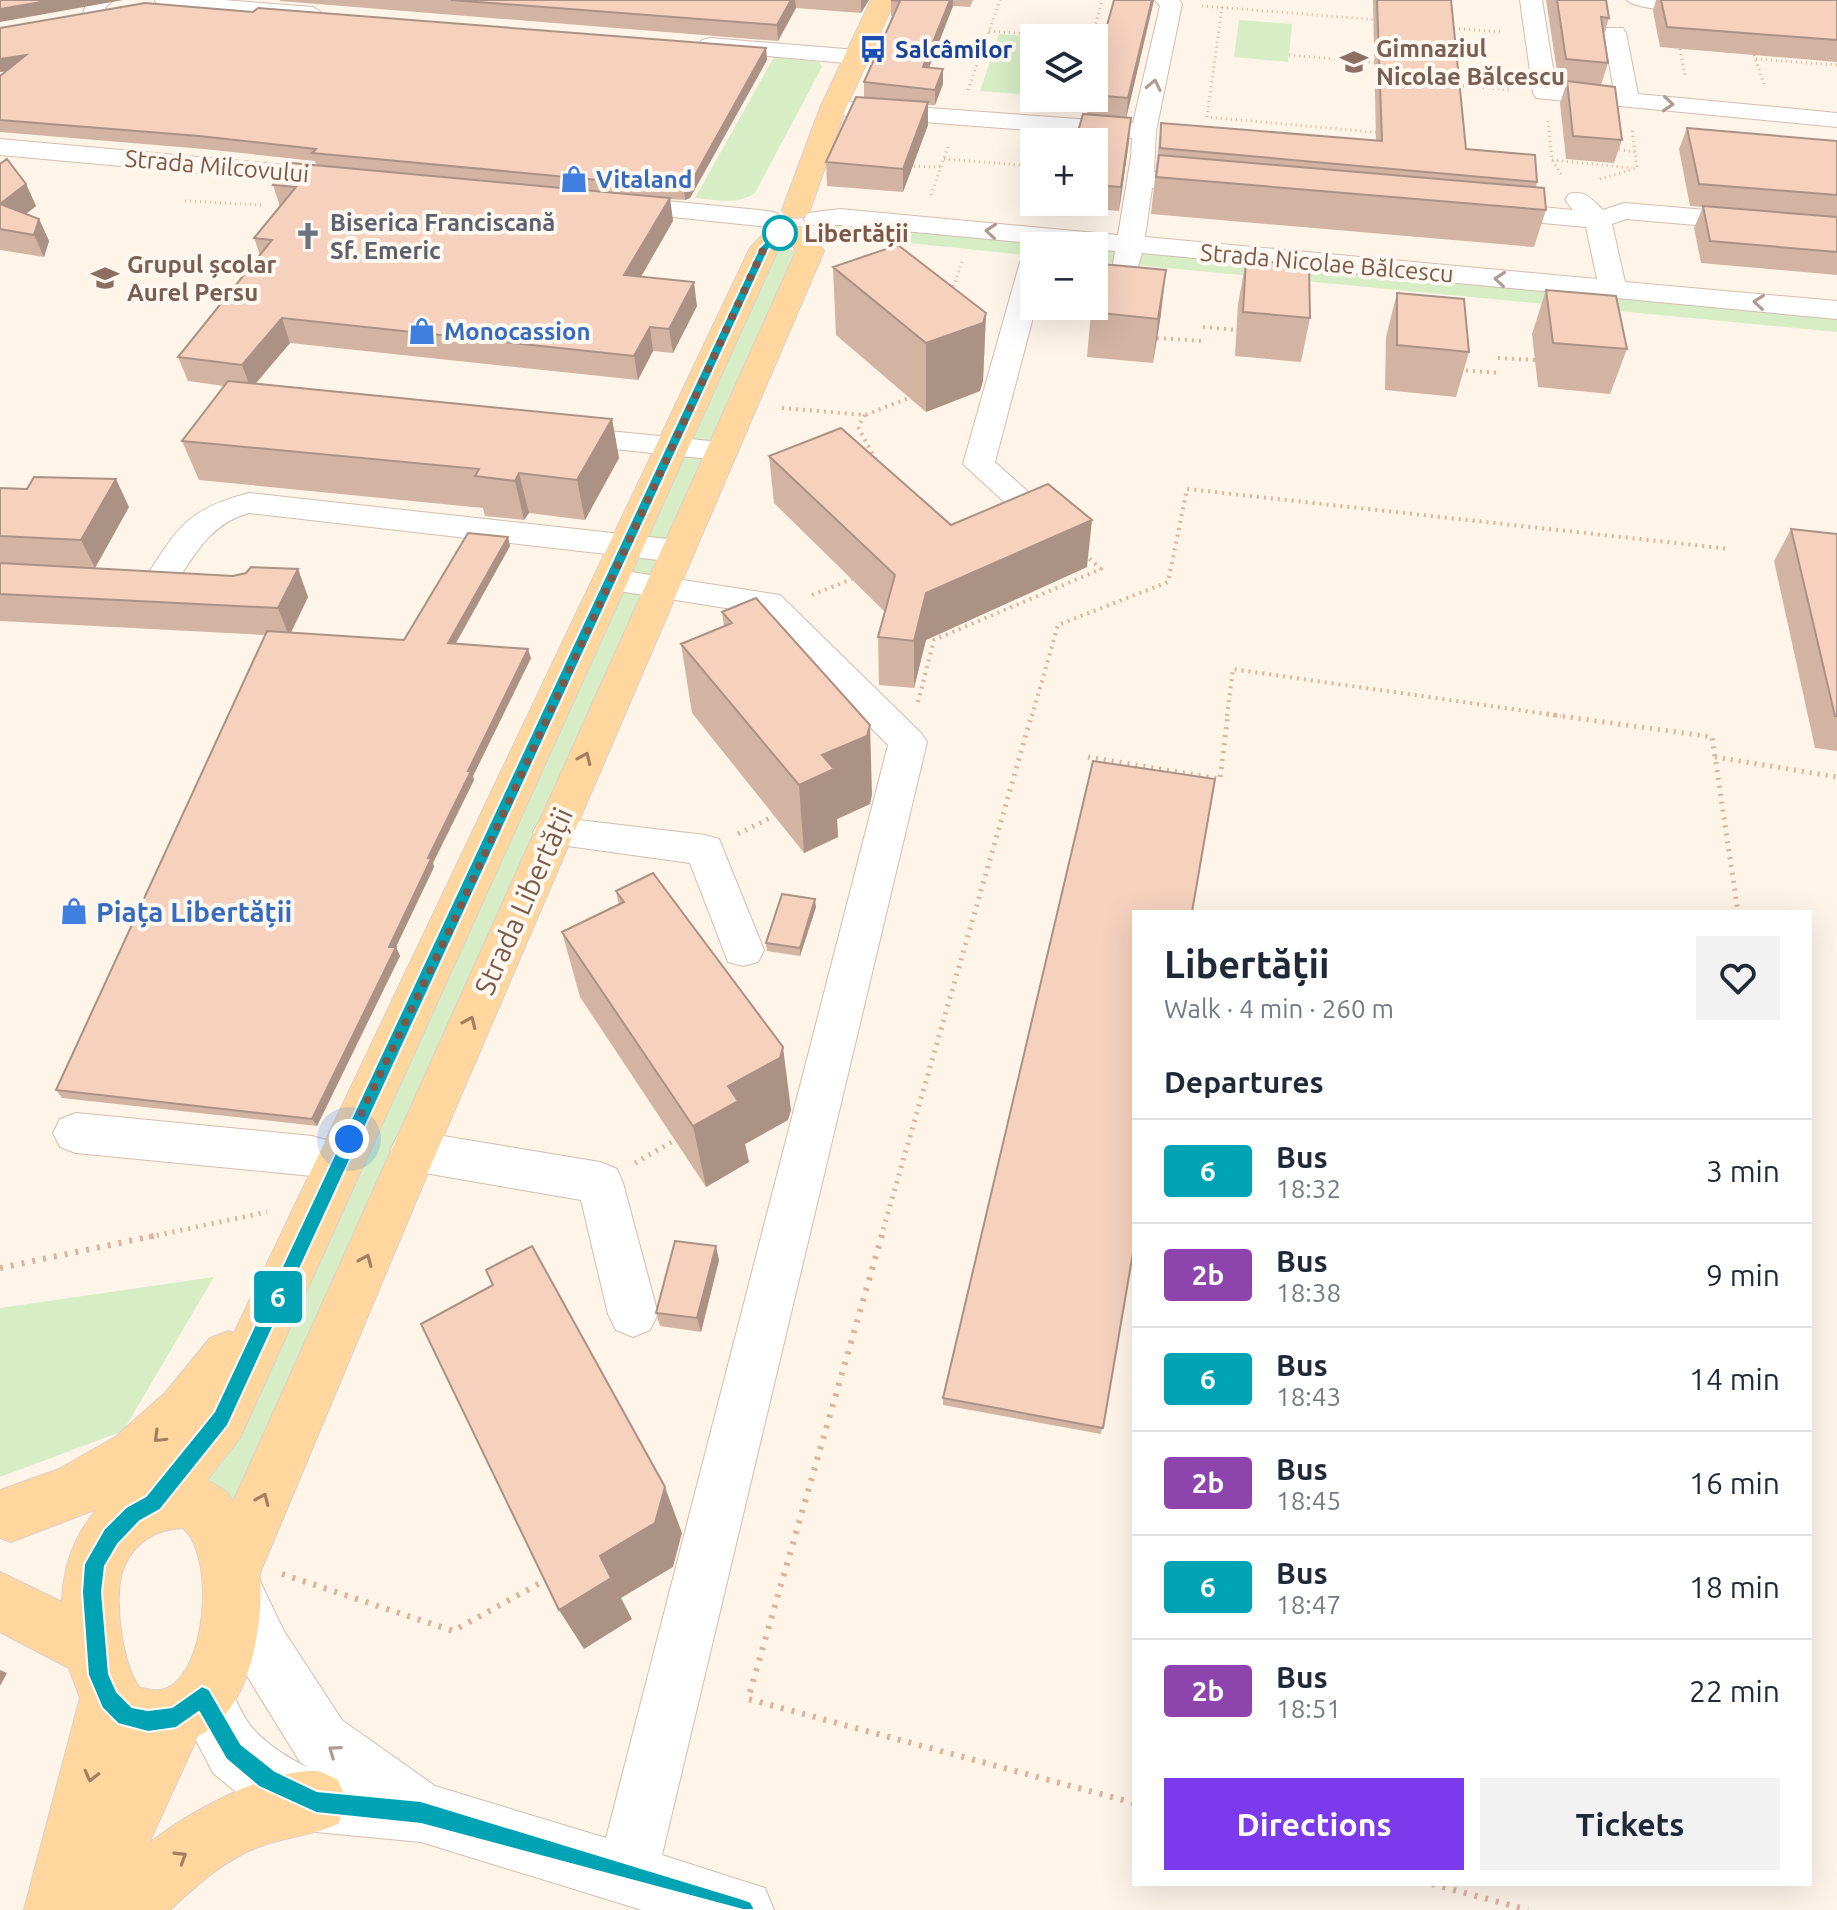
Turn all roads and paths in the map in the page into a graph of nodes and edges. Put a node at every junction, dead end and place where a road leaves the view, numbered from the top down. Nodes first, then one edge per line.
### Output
1 (883, 0) edge
2 (1102, 0) edge
3 (1531, 0) edge
4 (1638, 0) edge
5 (171, 1) edge
6 (1169, 2) edge
7 (1729, 6) edge
8 (1222, 7) junction
9 (106, 10) edge
10 (1294, 13) junction
11 (333, 16) edge
12 (1383, 21) edge
13 (1096, 24) edge
14 (1292, 24) dead end
15 (1446, 28) edge
16 (989, 31) dead end
17 (1020, 33) edge
18 (1615, 33) dead end
19 (1536, 35) junction
20 (693, 44) edge
21 (1828, 52) edge
22 (1289, 55) dead end
23 (857, 57) junction
24 (1756, 59) edge
25 (1385, 63) edge
26 (1835, 65) edge
27 (1837, 74) edge
28 (1627, 100) junction
29 (833, 108) junction
30 (1837, 120) edge
31 (1144, 131) junction
32 (1385, 134) edge
33 (0, 147) edge
34 (1613, 149) edge
35 (1635, 152) junction
36 (944, 159) dead end
37 (1552, 160) dead end
38 (999, 164) junction
39 (1020, 165) edge
40 (941, 167) dead end
41 (1143, 168) junction
42 (907, 171) edge
43 (997, 172) dead end
44 (1232, 176) edge
45 (366, 180) edge
46 (1488, 187) edge
47 (1615, 193) junction
48 (185, 201) dead end
49 (597, 202) edge
50 (261, 205) dead end
51 (1462, 208) edge
52 (795, 224) junction
53 (1837, 229) edge
54 (1129, 254) junction
55 (1020, 255) edge
56 (964, 257) dead end
57 (1108, 258) edge
58 (1613, 289) junction
59 (950, 298) edge
60 (1837, 310) edge
61 (1020, 313) edge
62 (1203, 327) dead end
63 (1237, 330) dead end
64 (1837, 332) edge
65 (1157, 338) edge
66 (1202, 341) dead end
67 (1498, 358) dead end
68 (1535, 360) dead end
69 (1454, 370) edge
70 (1499, 373) dead end
71 (909, 398) edge
72 (778, 407) dead end
73 (865, 415) junction
74 (533, 432) edge
75 (674, 446) junction
76 (720, 451) junction
77 (881, 469) edge
78 (1038, 515) joint
79 (1730, 549) dead end
80 (620, 563) junction
81 (668, 569) junction
82 (157, 585) edge
83 (908, 742) junction
84 (1088, 757) dead end
85 (1715, 757) junction
86 (1837, 777) edge
87 (553, 832) junction
88 (1738, 910) edge
89 (743, 950) dead end
90 (76, 1133) dead end
91 (413, 1151) junction
92 (338, 1162) junction
93 (280, 1210) dead end
94 (292, 1266) junction
95 (0, 1268) edge
96 (633, 1314) dead end
97 (143, 1509) junction
98 (5, 1514) edge
99 (549, 1578) edge
100 (233, 1579) junction
101 (297, 1580) dead end
102 (0, 1601) edge
103 (102, 1675) junction
104 (189, 1707) junction
105 (316, 1802) junction
106 (1132, 1802) edge
107 (421, 1812) junction
108 (627, 1875) junction
109 (1439, 1886) edge
110 (56, 1910) edge
111 (84, 1910) edge
112 (124, 1910) edge
113 (743, 1910) edge
114 (1528, 1910) edge

1 - 23 main road, Strada Libertății
2 - 13 path
3 - 19 street
4 - 7 street
5 - 9 street
5 - 11 street
6 - 8 path
31 -> 6 street
8 - 10 path
8 - 32 path
10 - 12 path
10 - 14 path
15 - 19 path
16 - 17 path
18 - 28 street
19 - 28 street
20 - 23 street
21 - 26 path
22 - 25 path
23 - 29 main road, Strada Libertății
24 - 26 path
26 - 27 path
28 -> 30 street
28 - 35 path
29 - 31 street
29 - 52 main road, Strada Libertății
31 - 41 street
33 - 45 street, Strada Milcovului
34 - 35 path
35 - 47 path
36 - 38 path
37 - 47 path
38 - 39 path
38 - 43 path
40 - 42 path
41 - 44 street
41 - 54 street
46 - 47 street
47 - 51 street
47 - 53 street
47 - 58 street
48 - 50 path
49 - 52 street
54 -> 52 street, Strada Nicolae Bălcescu
52 - 55 street
52 - 75 main road, Strada Libertății
52 - 76 main road, Strada Libertății
54 - 57 street, Strada Nicolae Bălcescu
58 -> 54 street, Strada Nicolae Bălcescu
54 - 64 street, Strada Nicolae Bălcescu
56 - 59 path
60 -> 58 street, Strada Nicolae Bălcescu
61 - 78 street
62 - 63 path
65 - 66 path
67 - 68 path
69 - 70 path
71 - 73 path
72 - 73 path
73 - 77 path
74 - 75 street
75 - 76 street
75 - 80 main road, Strada Libertății
76 - 81 main road, Strada Libertății
78 - 83 path
79 - 106 path
80 - 81 street
80 - 82 street
80 - 92 main road, Strada Libertății
81 - 83 street
87 -> 81 main road, Strada Libertății
83 - 108 street
84 - 85 path
85 - 86 path
85 - 88 path
87 - 89 street
91 -> 87 main road, Strada Libertății
90 - 92 street
91 - 96 street
100 -> 91 main road, Strada Libertății
92 - 94 main road, Strada Libertății
93 - 95 path
94 - 97 main road, Strada Libertății
94 -> 98 main road
97 - 98 main road
97 - 100 main road
97 - 103 main road
99 - 101 path
100 - 104 main road
107 -> 100 street
102 - 103 main road
103 - 104 main road
103 -> 110 main road
104 - 105 street
104 - 111 main road
105 - 107 street
112 -> 105 main road
107 - 108 street
108 - 113 street
109 - 114 path

